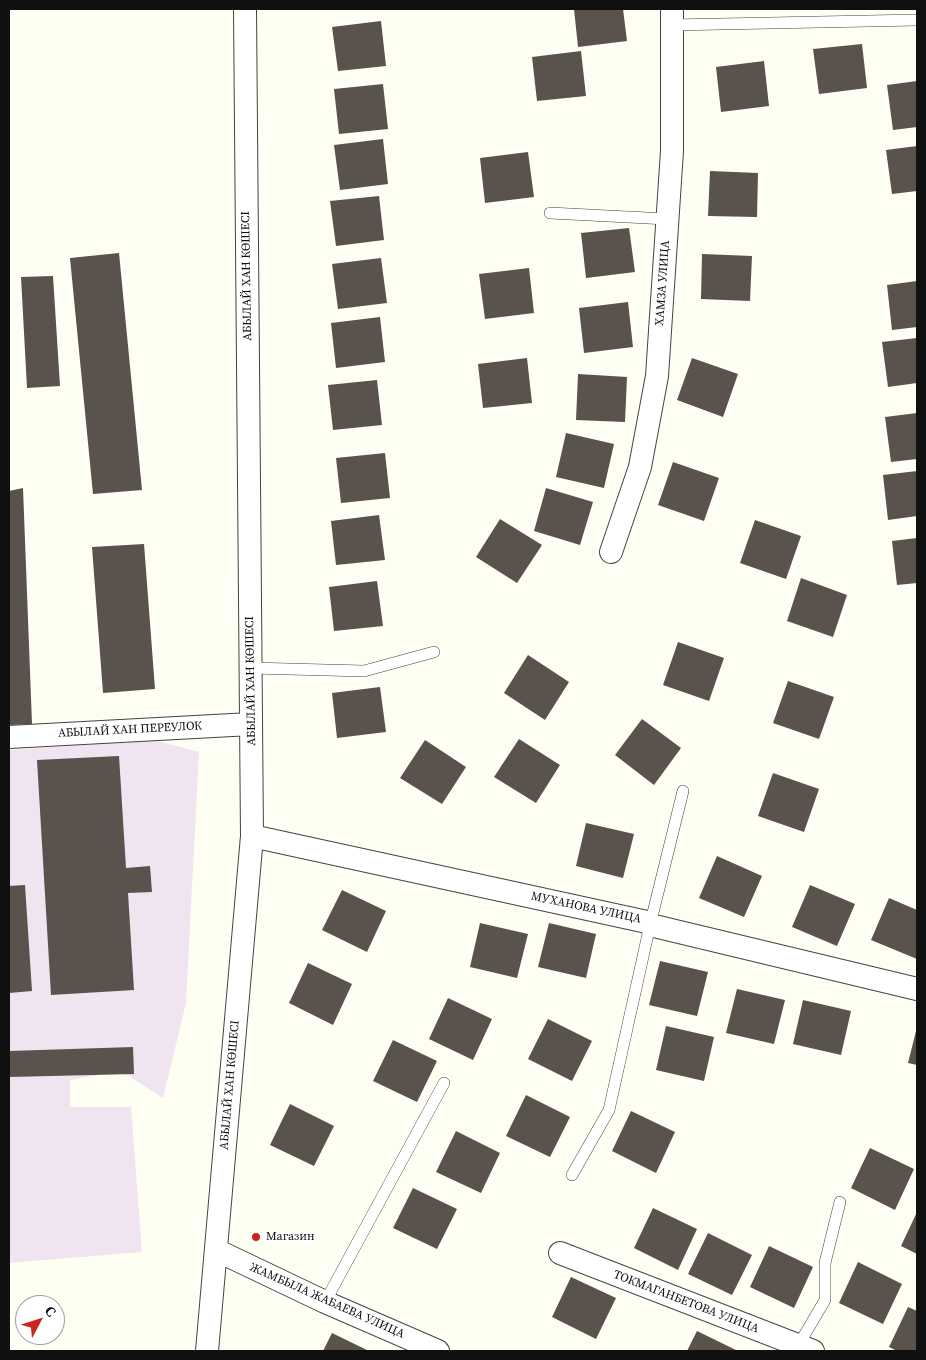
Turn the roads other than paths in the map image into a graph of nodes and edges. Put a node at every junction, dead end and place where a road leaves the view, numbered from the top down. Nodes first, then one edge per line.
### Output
1 (245, 9) edge
2 (672, 17) edge
3 (917, 20) edge
4 (550, 213) dead end
5 (667, 219) junction
6 (611, 552) dead end
7 (434, 652) dead end
8 (251, 668) junction
9 (251, 724) junction
10 (9, 737) edge
11 (683, 791) dead end
12 (252, 836) junction
13 (650, 924) junction
14 (917, 989) edge
15 (444, 1083) dead end
16 (572, 1176) dead end
17 (840, 1202) dead end
18 (216, 1250) junction
19 (560, 1253) dead end
20 (326, 1302) junction
21 (806, 1348) edge
22 (207, 1351) edge
23 (438, 1351) edge

1 - 8 street, АБЫЛАЙ ХАН КӨШЕСІ
2 - 3 lane
2 - 5 street, ХАМЗА УЛИЦА
4 - 5 lane
5 - 6 street, ХАМЗА УЛИЦА
7 - 8 lane
8 - 9 street, АБЫЛАЙ ХАН КӨШЕСІ
9 - 10 street, АБЫЛАЙ ХАН ПЕРЕУЛОК
9 - 12 street, АБЫЛАЙ ХАН КӨШЕСІ
11 - 13 lane
12 - 13 street, МУХАНОВА УЛИЦА
12 - 18 street, АБЫЛАЙ ХАН КӨШЕСІ
13 - 14 street, МУХАНОВА УЛИЦА
13 - 16 lane
15 - 20 lane
17 - 21 lane
18 - 20 street, ЖАМБЫЛА ЖАБАЕВА УЛИЦА
18 - 22 street, АБЫЛАЙ ХАН КӨШЕСІ
19 - 21 street, ТОКМАГАНБЕТОВА УЛИЦА
20 - 23 street, ЖАМБЫЛА ЖАБАЕВА УЛИЦА

